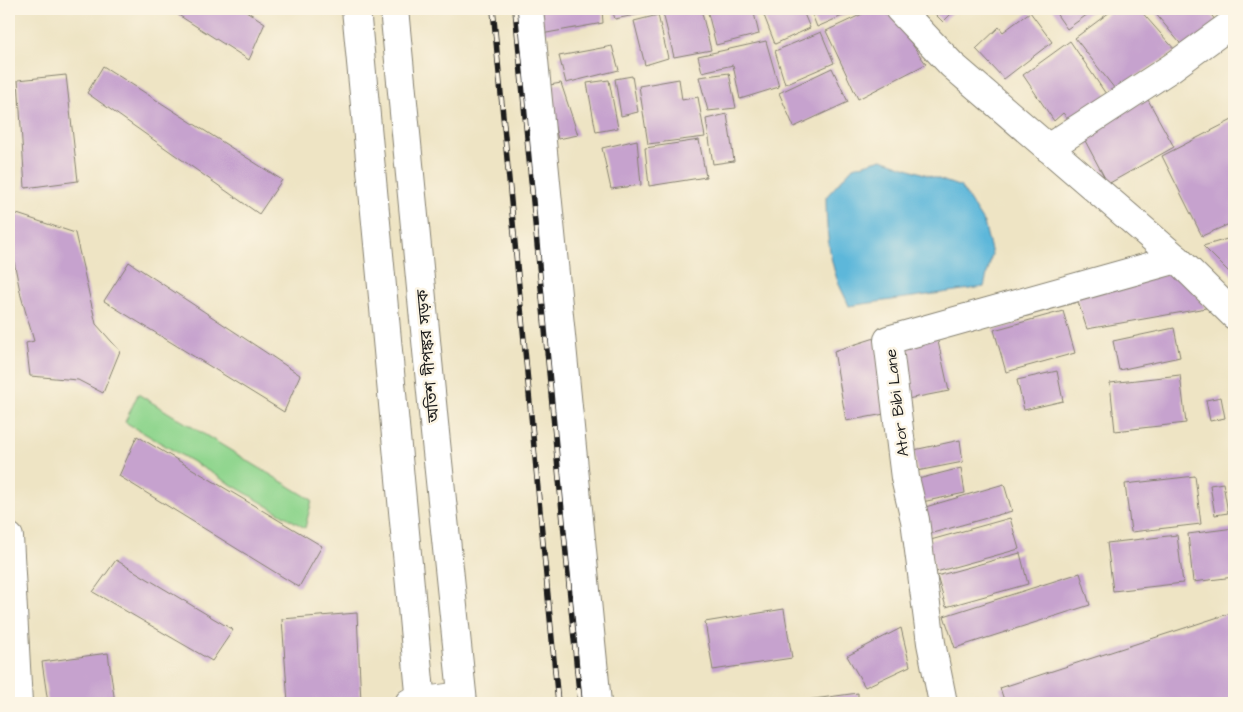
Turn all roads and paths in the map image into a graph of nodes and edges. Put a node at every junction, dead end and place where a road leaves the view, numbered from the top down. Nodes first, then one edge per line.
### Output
1 (356, 9) edge
2 (394, 9) edge
3 (529, 9) edge
4 (899, 9) edge
5 (1234, 22) edge
6 (1048, 148) junction
7 (1177, 259) junction
8 (1234, 315) edge
9 (9, 537) edge
10 (463, 700) edge
11 (18, 703) edge
12 (417, 703) edge
13 (597, 703) edge
14 (943, 703) edge

1 - 12 street
2 - 10 street, অতিশ দীপঙ্কর সড়ক
3 - 13 street
4 - 6 street
5 - 6 street
6 - 7 street
7 - 8 street
7 - 14 street, Ator Bibi Lane
9 - 11 street
10 - 12 street

